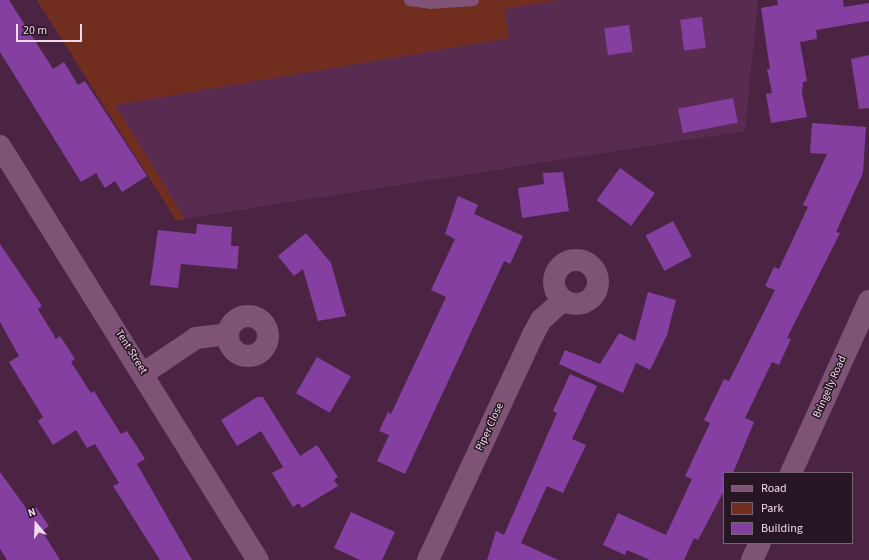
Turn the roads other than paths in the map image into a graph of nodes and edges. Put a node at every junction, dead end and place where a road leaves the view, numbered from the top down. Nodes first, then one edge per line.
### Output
1 (408, 0) edge
2 (473, 0) edge
3 (0, 146) edge
4 (562, 300) dead end
5 (869, 301) edge
6 (228, 334) dead end
7 (144, 373) junction
8 (791, 472) edge
9 (760, 544) edge
10 (258, 560) edge
11 (428, 560) edge
12 (752, 560) edge

1 - 2 lane
3 - 7 street, Tent Street
4 - 11 street, Piper Close
5 - 8 street, Bringelly Road
6 - 7 street
7 - 10 street, Tent Street
9 - 12 street

